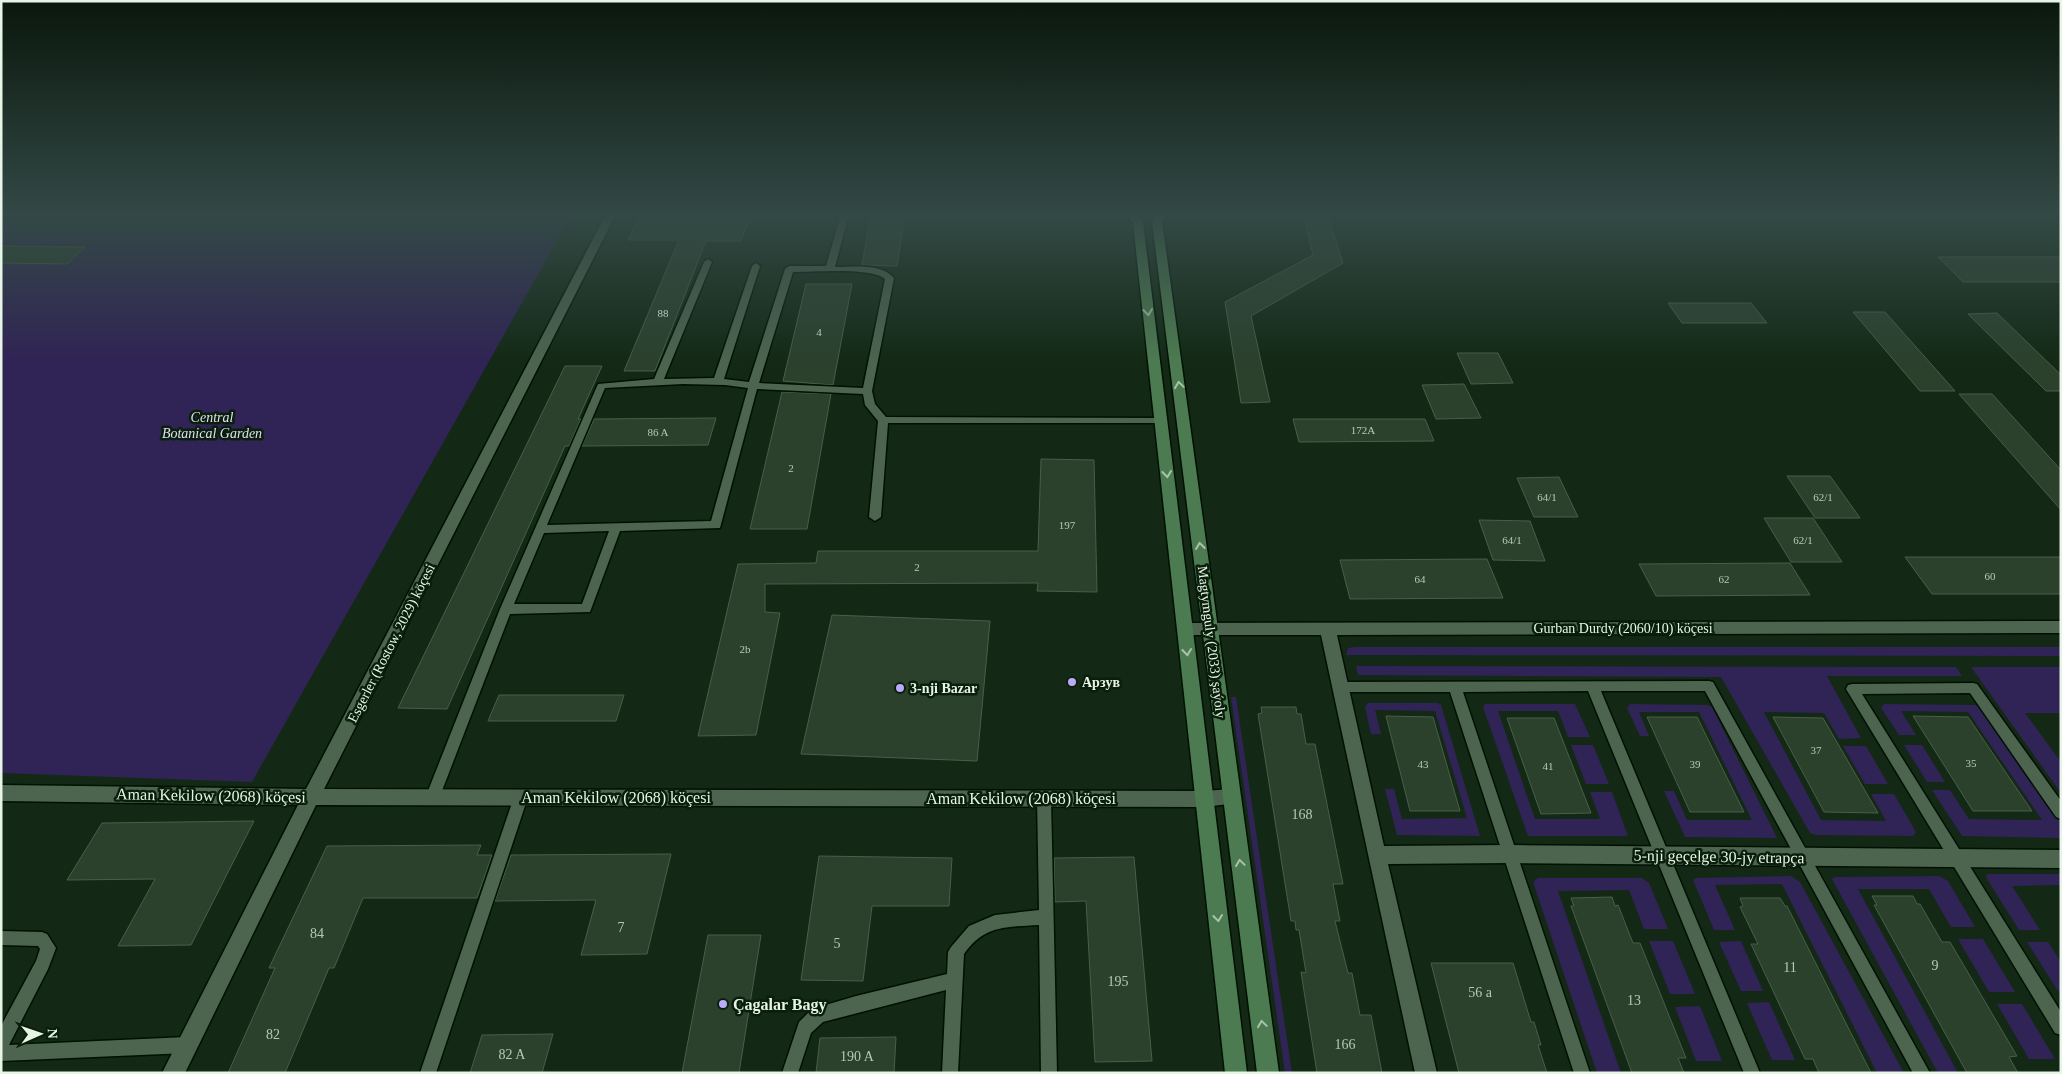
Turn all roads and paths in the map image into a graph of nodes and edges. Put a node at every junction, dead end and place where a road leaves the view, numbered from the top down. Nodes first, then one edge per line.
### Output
1 (585, 264) edge
2 (707, 264) edge
3 (832, 264) edge
4 (1143, 264) edge
5 (1163, 264) edge
6 (756, 266) dead end
7 (830, 270) junction
8 (658, 382) junction
9 (718, 382) junction
10 (753, 386) junction
11 (867, 391) junction
12 (883, 420) junction
13 (1161, 421) junction
14 (875, 517) dead end
15 (616, 526) junction
16 (541, 528) junction
17 (506, 609) junction
18 (2061, 627) edge
19 (1185, 629) junction
20 (1211, 629) junction
21 (1328, 630) junction
22 (1339, 687) junction
23 (1455, 688) junction
24 (1593, 688) junction
25 (1, 793) edge
26 (433, 796) junction
27 (312, 797) junction
28 (521, 797) junction
29 (1231, 797) junction
30 (1044, 798) junction
31 (1204, 799) junction
32 (2061, 813) edge
33 (1510, 854) junction
34 (1377, 855) junction
35 (1662, 855) junction
36 (1804, 858) junction
37 (1956, 859) junction
38 (2061, 859) edge
39 (1046, 917) junction
40 (1, 938) edge
41 (954, 980) junction
42 (2061, 1027) edge
43 (1, 1043) edge
44 (187, 1045) junction
45 (1, 1053) edge
46 (173, 1073) edge
47 (428, 1073) edge
48 (790, 1073) edge
49 (950, 1073) edge
50 (1049, 1073) edge
51 (1236, 1073) edge
52 (1268, 1073) edge
53 (1426, 1073) edge
54 (1582, 1073) edge
55 (1752, 1073) edge
56 (1922, 1073) edge

1 - 27 street, Esgerler (Rostow, 2029) köçesi
2 - 8 lane
3 - 7 lane
4 -> 13 main road, Magtymguly (2033) şaýoly
20 -> 5 main road, Magtymguly (2033) şaýoly
6 - 9 lane
7 - 10 lane
7 - 11 lane
8 - 9 lane
8 - 16 lane
9 - 10 lane
10 - 11 lane
10 - 15 lane
11 - 12 lane
12 - 13 lane
12 - 14 lane
13 -> 19 main road, Magtymguly (2033) şaýoly
15 - 16 lane
15 - 17 lane
16 - 17 lane
17 - 26 lane
18 - 21 street, Gurban Durdy (2060/10) köçesi
19 - 20 street, Gurban Durdy (2060/10) köçesi
19 -> 31 main road, Magtymguly (2033) şaýoly
20 - 21 street, Gurban Durdy (2060/10) köçesi
20 - 29 main road, Magtymguly (2033) şaýoly
21 - 22 street
22 - 23 lane
22 - 34 street
23 - 24 lane
23 - 33 lane
24 - 35 lane
24 - 36 lane
25 - 27 street, Aman Kekilow (2068) köçesi
26 - 27 street, Aman Kekilow (2068) köçesi
26 - 28 street, Aman Kekilow (2068) köçesi
27 - 44 street, Esgerler (Rostow, 2029) köçesi
28 - 30 street, Aman Kekilow (2068) köçesi
28 - 47 lane
29 - 31 street, Aman Kekilow (2068) köçesi
52 -> 29 main road, Magtymguly (2033) şaýoly
30 - 31 street, Aman Kekilow (2068) köçesi
30 - 39 lane
31 -> 51 main road, Magtymguly (2033) şaýoly
32 - 37 lane
33 - 34 street, 5-nji geçelge 30-jy etrapça
33 - 35 street, 5-nji geçelge 30-jy etrapça
33 - 54 lane
34 - 53 street
35 - 36 street, 5-nji geçelge 30-jy etrapça
35 - 55 lane
36 - 37 street, 5-nji geçelge 30-jy etrapça
36 - 56 lane
37 - 38 street, 5-nji geçelge 30-jy etrapça
37 - 42 lane
39 - 41 lane
39 - 50 lane
40 - 43 lane
41 - 48 lane
41 - 49 lane
44 - 45 lane
44 - 46 street, Esgerler (Rostow, 2029) köçesi

